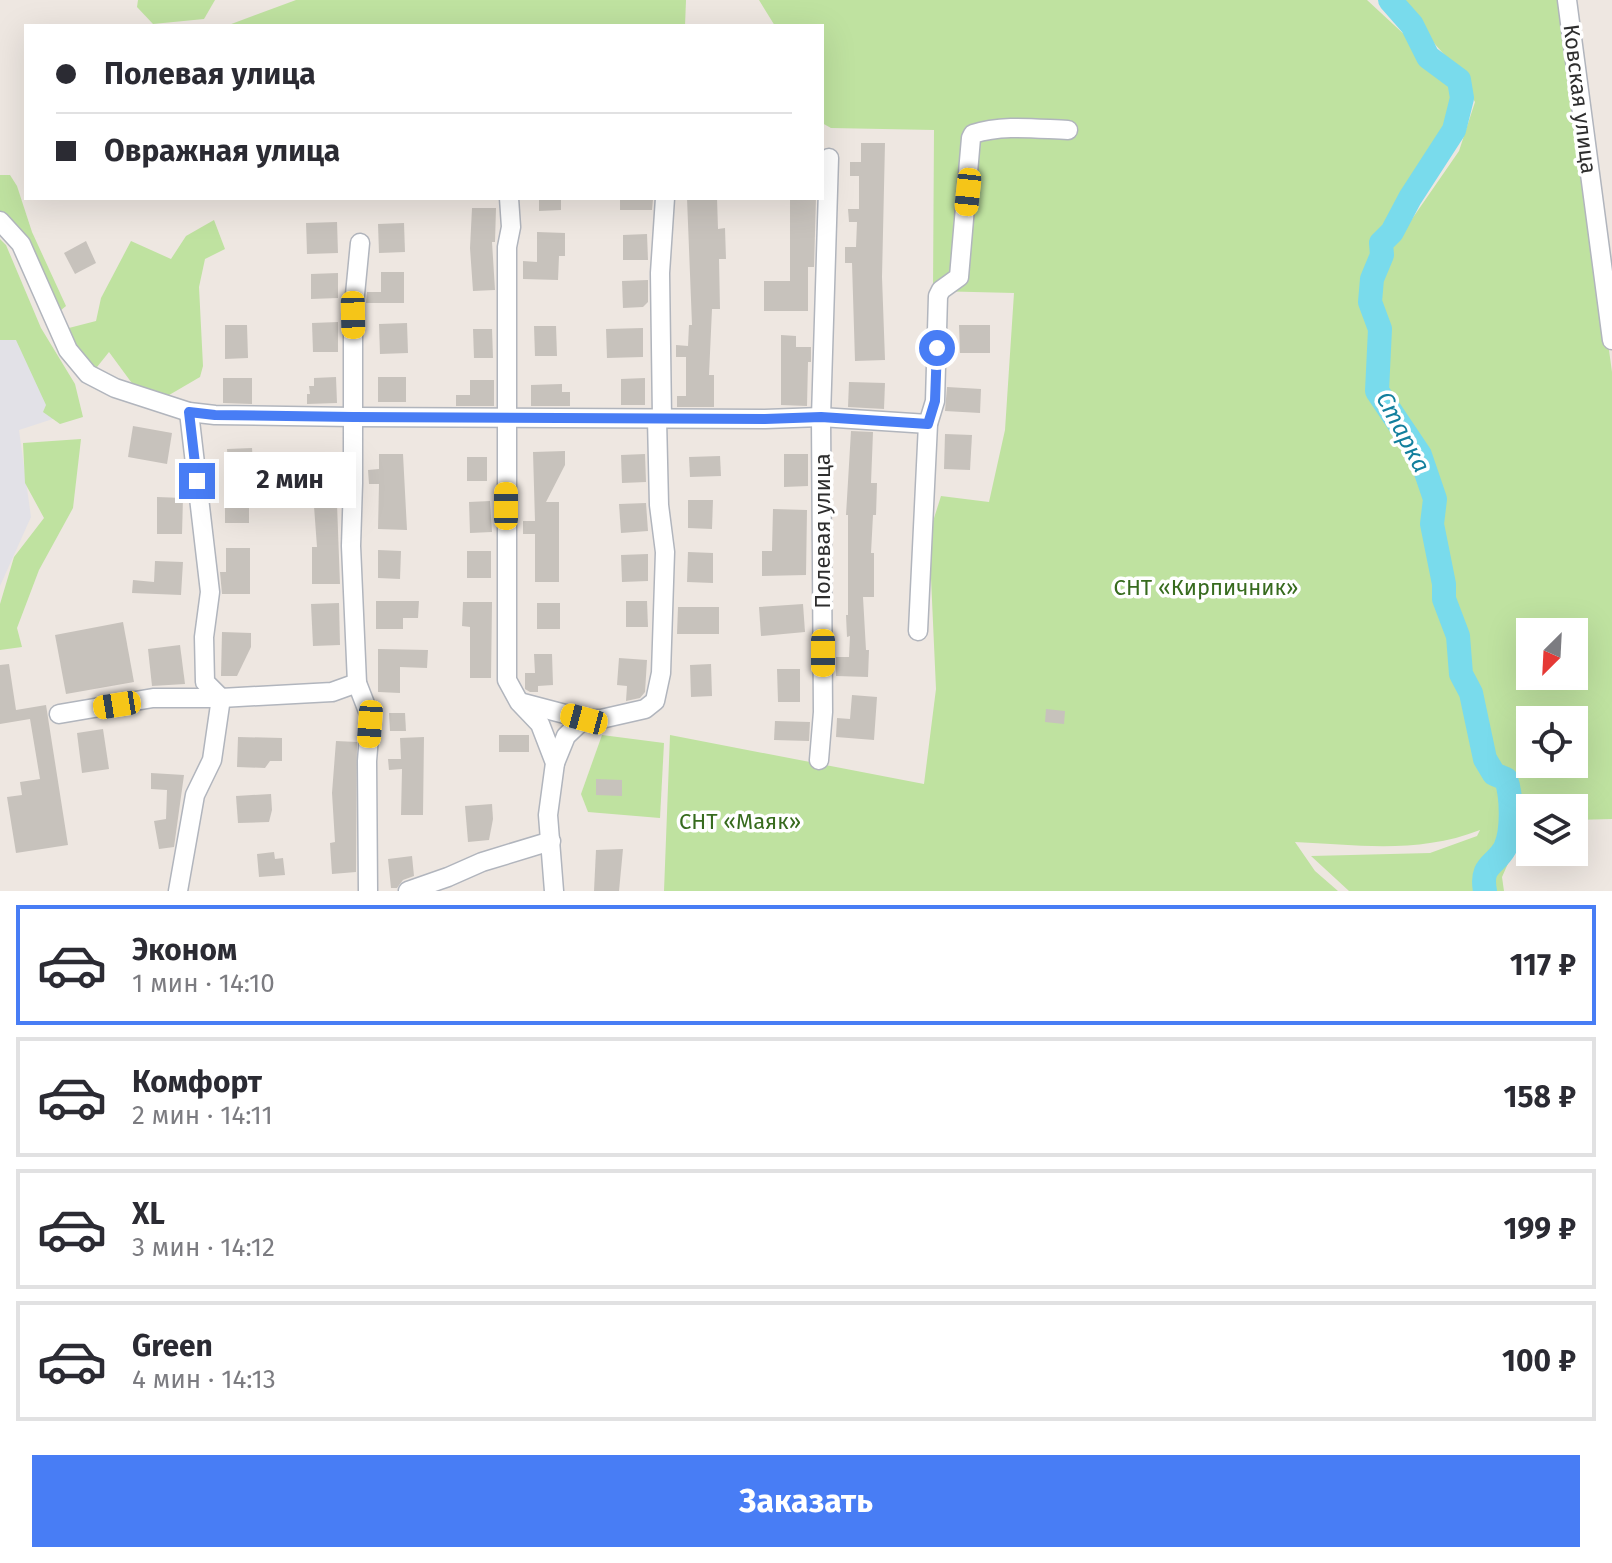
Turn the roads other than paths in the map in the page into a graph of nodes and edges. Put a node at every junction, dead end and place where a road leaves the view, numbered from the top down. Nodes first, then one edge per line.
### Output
1 (1567, 0) edge
2 (1068, 130) dead end
3 (829, 158) dead end
4 (509, 200) edge
5 (665, 200) edge
6 (0, 221) edge
7 (360, 243) dead end
8 (1612, 340) edge
9 (189, 412) junction
10 (353, 417) junction
11 (821, 417) junction
12 (505, 418) junction
13 (659, 419) junction
14 (928, 424) junction
15 (918, 631) dead end
16 (357, 683) junction
17 (221, 698) junction
18 (519, 702) junction
19 (59, 714) dead end
20 (584, 719) junction
21 (819, 760) dead end
22 (555, 763) junction
23 (551, 841) junction
24 (179, 888) edge
25 (368, 891) edge
26 (408, 891) edge
27 (554, 891) edge

1 - 8 street, Ковская улица
2 - 14 street
3 - 11 street, Полевая улица
4 - 12 street
5 - 13 street
6 - 9 street
7 - 10 street
9 - 10 street
9 - 17 street
10 - 12 street
10 - 16 street
11 - 13 street
11 - 14 street
11 - 21 street, Полевая улица
12 - 13 street
12 - 18 street
13 - 20 street
14 - 15 street
16 - 17 street
16 - 25 street
17 - 19 street
17 - 24 street
18 - 20 street
18 - 22 street
20 - 22 street
22 - 23 street
23 - 26 street
23 - 27 street

